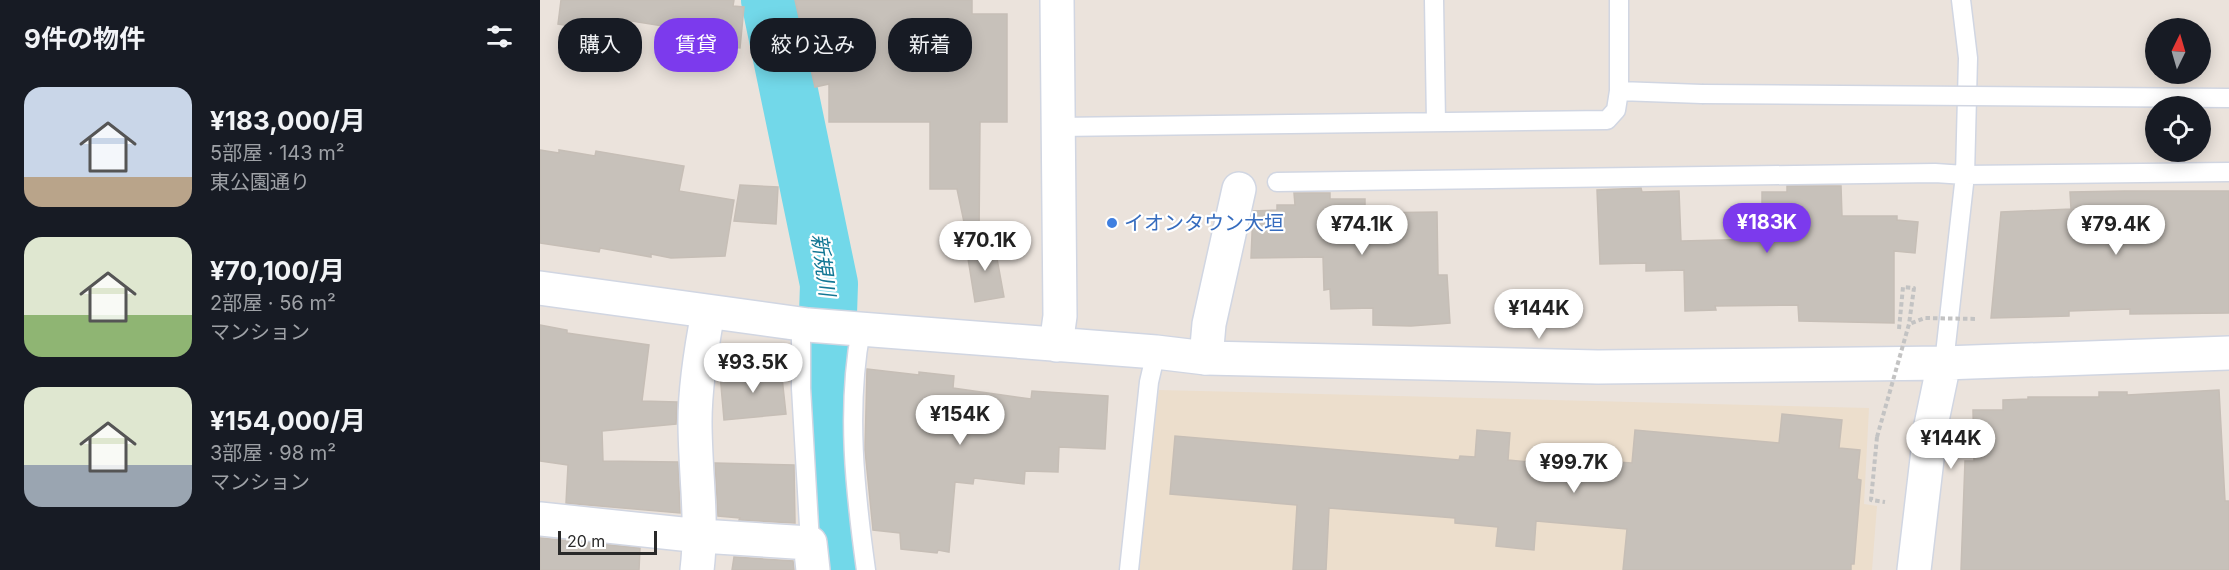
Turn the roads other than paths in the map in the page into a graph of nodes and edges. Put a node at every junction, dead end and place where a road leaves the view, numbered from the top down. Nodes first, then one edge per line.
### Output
1 (1057, 0) edge
2 (1434, 0) edge
3 (1619, 0) edge
4 (1961, 0) edge
5 (1619, 91) junction
6 (2229, 98) edge
7 (1436, 122) junction
8 (1058, 127) junction
9 (2229, 172) edge
10 (1965, 175) junction
11 (1277, 182) dead end
12 (1239, 189) dead end
13 (540, 288) edge
14 (708, 313) junction
15 (805, 325) junction
16 (855, 330) junction
17 (1056, 345) junction
18 (1156, 352) junction
19 (2229, 353) edge
20 (1206, 358) junction
21 (1944, 363) junction
22 (540, 519) edge
23 (701, 536) junction
24 (811, 557) edge
25 (697, 570) edge
26 (866, 570) edge
27 (1129, 570) edge
28 (1914, 570) edge

1 - 8 street
2 - 7 lane
3 - 5 lane
4 - 10 lane
5 - 6 lane, bridge
5 - 7 lane
7 - 8 lane
8 - 17 street
9 - 10 lane
10 - 11 lane
10 - 21 lane
12 - 20 street
13 - 14 street
14 - 15 street
14 - 23 street
15 - 16 street
15 - 24 lane
16 - 17 street
16 - 26 lane
17 - 18 street
18 - 20 street
18 - 27 lane
19 - 21 street
20 - 21 street
21 - 28 street
22 - 23 street
23 - 24 street
23 - 25 street

